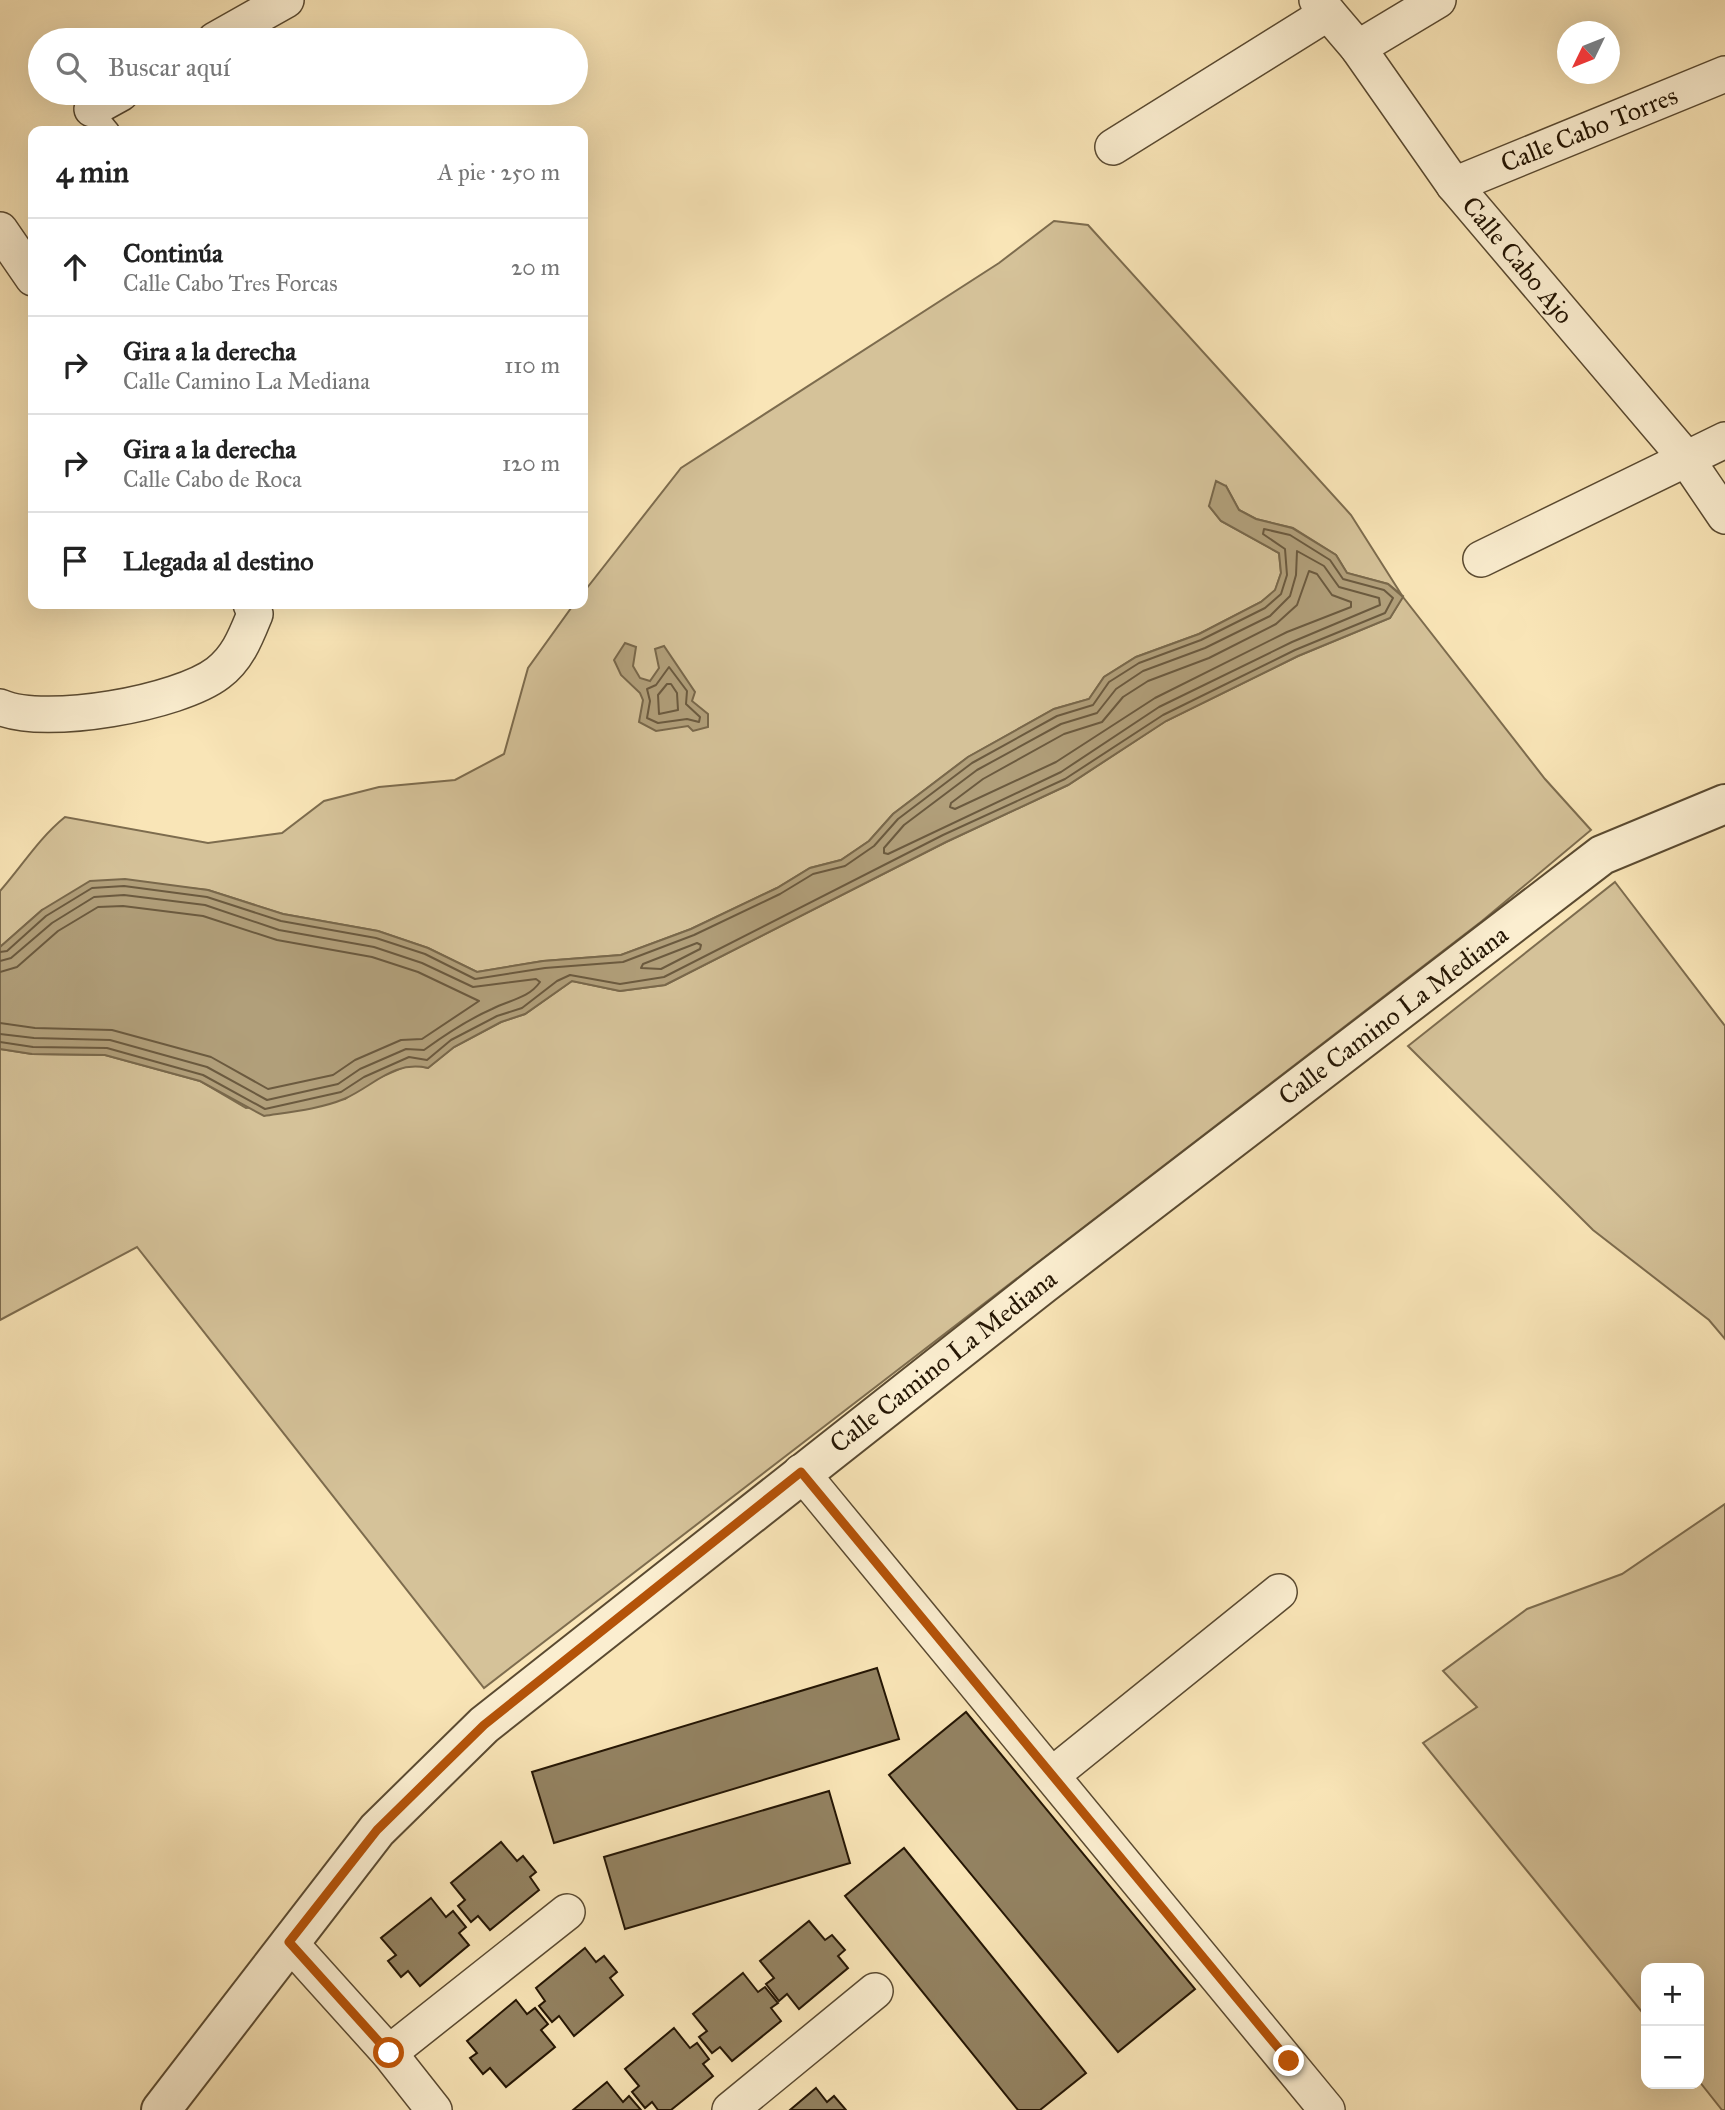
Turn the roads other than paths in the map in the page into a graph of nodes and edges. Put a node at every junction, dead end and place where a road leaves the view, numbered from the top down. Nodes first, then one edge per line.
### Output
1 (286, 0) edge
2 (1438, 0) edge
3 (1323, 6) edge
4 (236, 28) edge
5 (1358, 48) junction
6 (1725, 74) edge
7 (1113, 147) dead end
8 (1454, 185) junction
9 (0, 230) edge
10 (28, 271) edge
11 (1725, 439) edge
12 (1685, 457) junction
13 (1725, 516) edge
14 (1482, 559) dead end
15 (253, 609) edge
16 (0, 707) edge
17 (1725, 804) edge
18 (801, 1472) junction
19 (1279, 1592) dead end
20 (1052, 1775) junction
21 (567, 1912) dead end
22 (289, 1942) junction
23 (875, 1991) dead end
24 (389, 2053) junction
25 (161, 2110) edge
26 (433, 2110) edge
27 (730, 2110) edge
28 (1327, 2110) edge

1 - 4 street
2 - 5 street
3 - 5 street, Calle Cabo Ajo
3 - 7 street
5 - 8 street, Calle Cabo Ajo
6 - 8 street, Calle Cabo Torres
8 - 12 street, Calle Cabo Ajo
9 - 10 street
11 - 12 street
12 - 13 street, Calle Cabo Ajo
12 - 14 street
15 - 16 street
17 - 18 street, Calle Camino La Mediana
18 - 20 street
18 - 22 street, Calle Camino La Mediana
19 - 20 street
20 - 28 street
21 - 24 street
22 - 24 street
22 - 25 street, Calle Camino La Mediana
23 - 27 street
24 - 26 street

